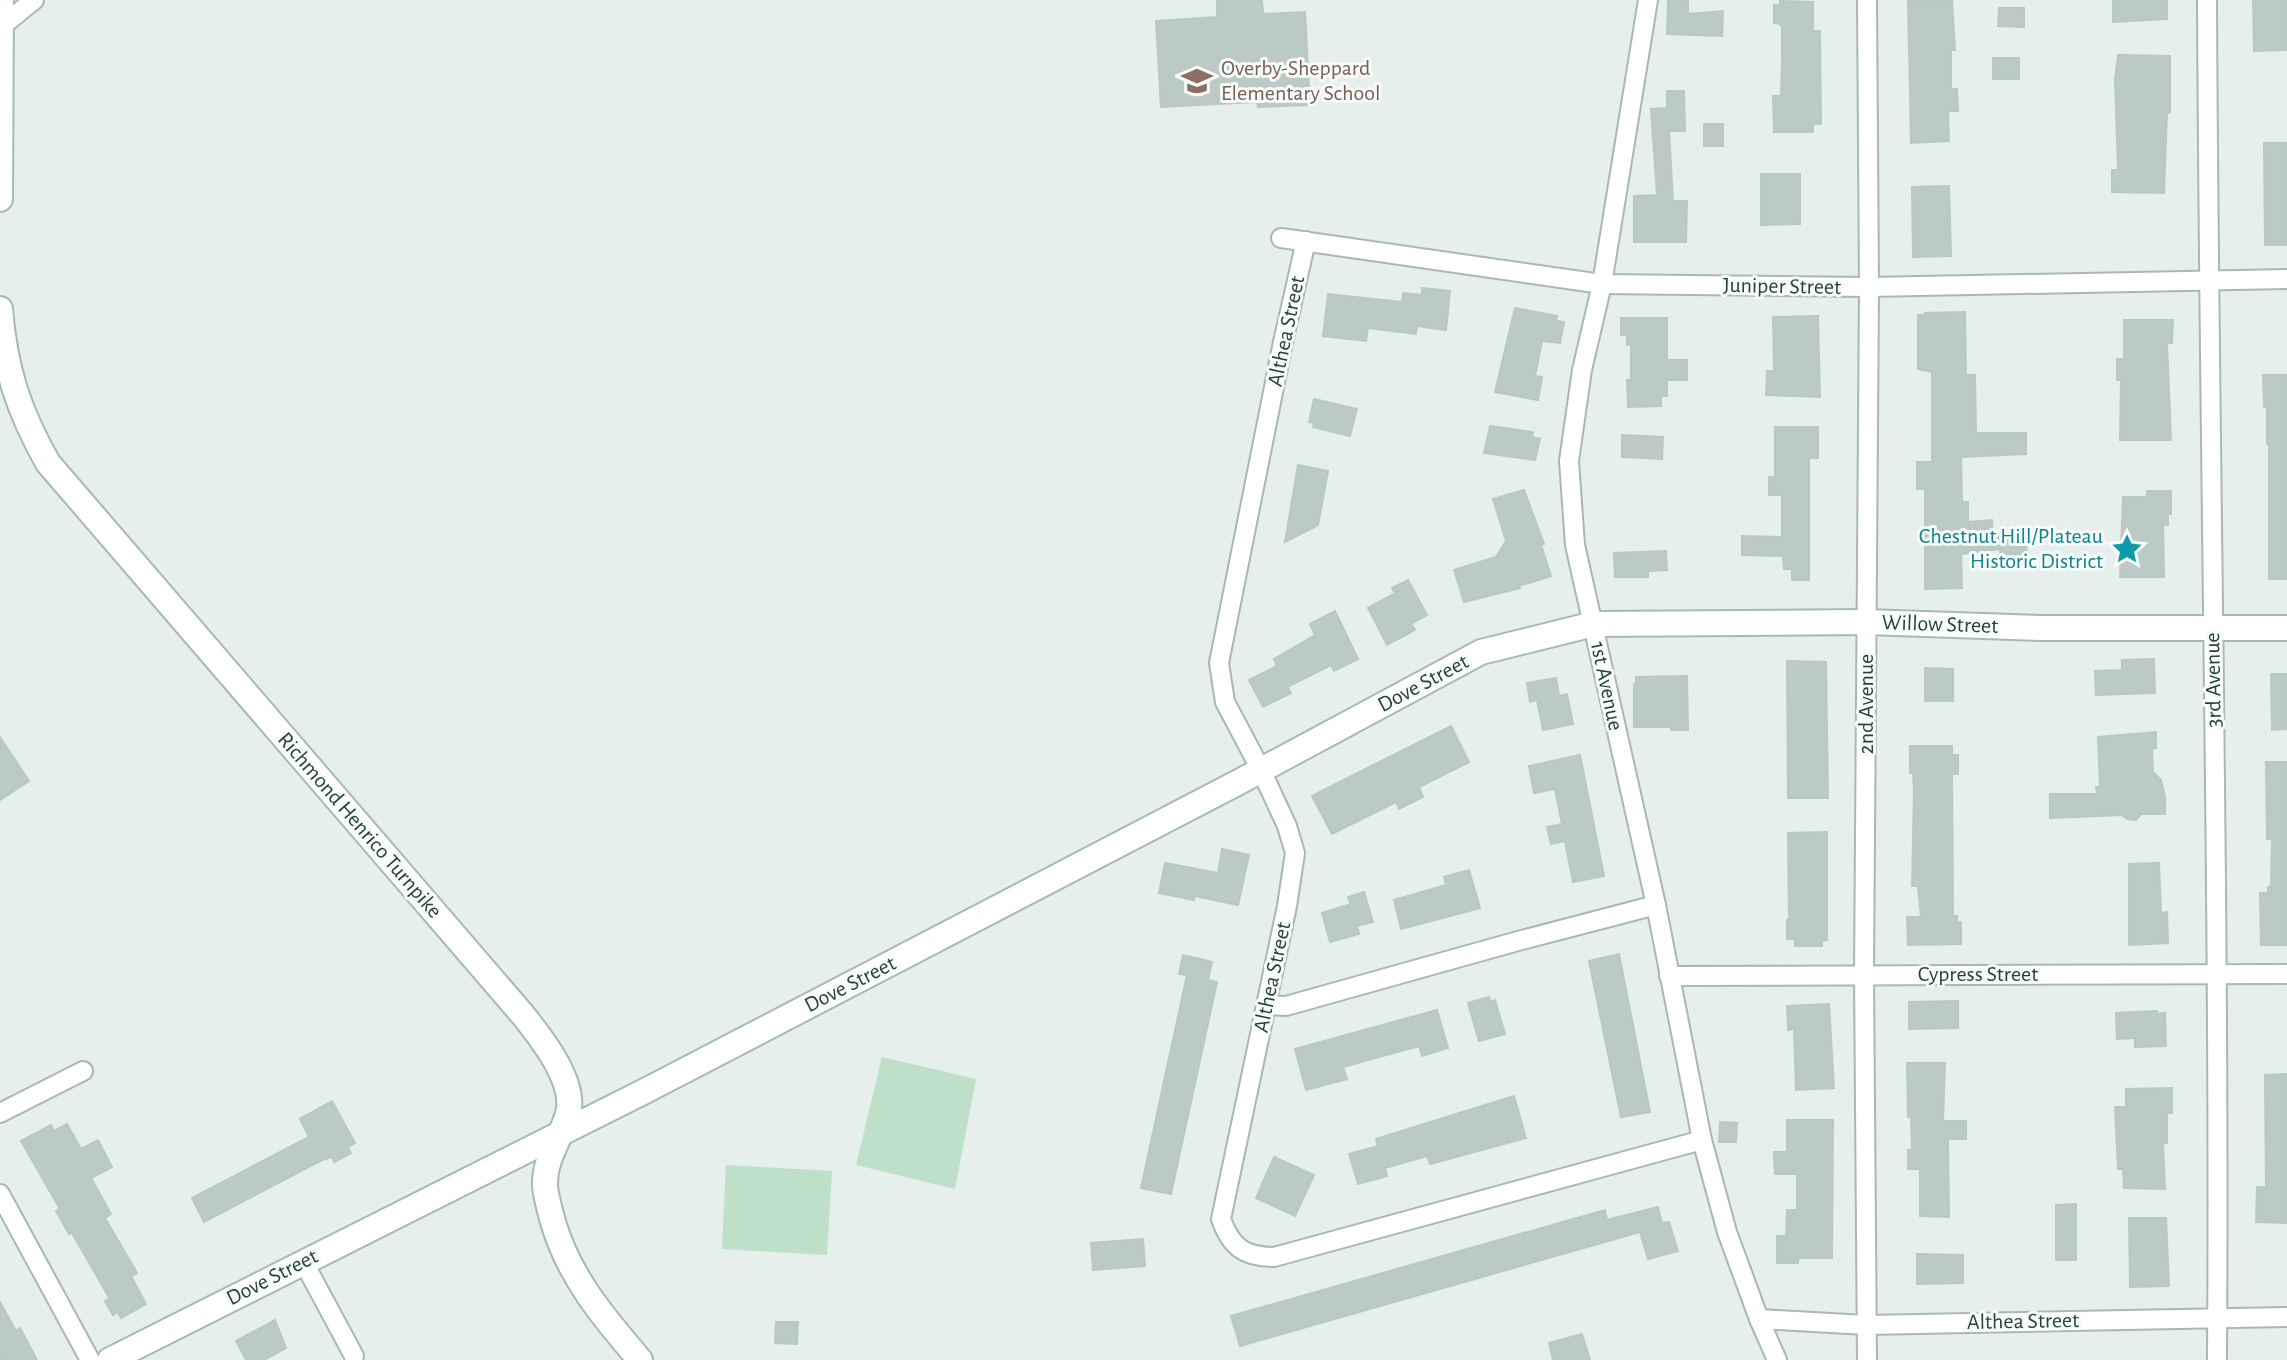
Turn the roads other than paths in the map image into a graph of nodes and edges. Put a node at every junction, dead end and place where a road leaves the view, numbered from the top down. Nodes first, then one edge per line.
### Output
1 (1, 0) edge
2 (34, 0) edge
3 (1648, 0) edge
4 (1867, 0) edge
5 (2207, 0) edge
6 (2, 26) edge
7 (0, 199) edge
8 (1281, 238) dead end
9 (1306, 241) junction
10 (2208, 279) junction
11 (2287, 279) edge
12 (1602, 284) junction
13 (1869, 287) junction
14 (0, 309) edge
15 (1866, 622) junction
16 (1594, 624) junction
17 (2287, 628) edge
18 (2212, 629) junction
19 (1261, 770) junction
20 (1656, 905) junction
21 (1864, 974) junction
22 (2287, 974) edge
23 (2219, 975) junction
24 (1669, 976) junction
25 (1266, 1005) junction
26 (83, 1071) dead end
27 (0, 1113) edge
28 (559, 1135) junction
29 (1702, 1140) junction
30 (0, 1194) edge
31 (303, 1261) junction
32 (2217, 1317) junction
33 (2287, 1317) edge
34 (1759, 1319) junction
35 (1866, 1325) junction
36 (354, 1356) dead end
37 (90, 1360) edge
38 (110, 1360) edge
39 (640, 1360) edge
40 (1777, 1360) edge
41 (1867, 1360) edge
42 (2217, 1360) edge

1 - 6 street
2 - 6 street
3 - 12 street, 1st Avenue
4 - 13 street, 2nd Avenue
5 - 10 street, 3rd Avenue
6 - 7 street
8 - 9 street, Juniper Street
9 - 12 street, Juniper Street
9 - 19 street, Althea Street
10 - 11 street, Juniper Street
10 - 13 street, Juniper Street
10 - 18 street, 3rd Avenue
12 - 13 street, Juniper Street
12 - 16 street, 1st Avenue
13 - 15 street, 2nd Avenue
14 - 28 street, Richmond Henrico Turnpike
15 - 16 street, Willow Street
15 - 18 street, Willow Street
15 - 21 street, 2nd Avenue
16 - 19 street, Dove Street
16 - 20 street, 1st Avenue
17 - 18 street, Willow Street
18 - 23 street, 3rd Avenue
19 - 25 street, Althea Street
19 - 28 street, Dove Street
20 - 24 street, 1st Avenue
20 - 25 street
21 - 23 street, Cypress Street
21 - 24 street, Cypress Street
21 - 35 street, 2nd Avenue
22 - 23 street, Cypress Street
23 - 32 street, 3rd Avenue
24 - 29 street, 1st Avenue
25 - 29 street, Althea Street
26 - 27 street
28 - 31 street, Dove Street
28 - 39 street, Richmond Henrico Turnpike
29 - 34 street, 1st Avenue
30 - 37 street
31 - 36 street
31 - 38 street, Dove Street
32 - 33 street, Althea Street
32 - 35 street, Althea Street
32 - 42 street, 3rd Avenue
34 - 35 street, Althea Street
34 - 40 street, 1st Avenue
35 - 41 street, 2nd Avenue

